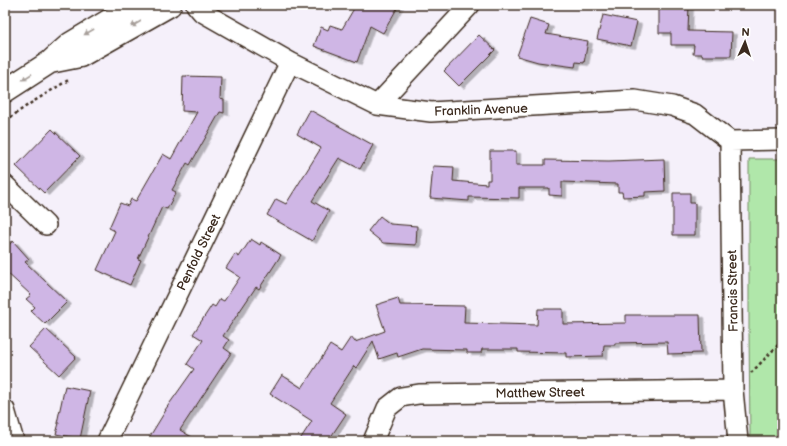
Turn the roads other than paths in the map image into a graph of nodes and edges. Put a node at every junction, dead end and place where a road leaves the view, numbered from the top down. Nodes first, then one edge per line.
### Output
1 (135, 5) edge
2 (170, 5) edge
3 (196, 5) edge
4 (470, 5) edge
5 (50, 62) junction
6 (290, 62) junction
7 (5, 91) edge
8 (377, 105) junction
9 (782, 140) edge
10 (730, 142) junction
11 (5, 185) edge
12 (46, 225) dead end
13 (734, 390) junction
14 (5, 410) edge
15 (14, 441) edge
16 (107, 441) edge
17 (373, 441) edge
18 (738, 441) edge

1 -> 5 highway
2 -> 5 highway
3 - 6 street, Franklin Avenue
4 - 8 street
5 -> 7 highway
6 - 8 street, Franklin Avenue
6 - 16 street, Penfold Street
8 - 10 street, Franklin Avenue
9 - 10 street
10 - 13 street, Francis Street
11 - 12 street
13 - 17 street, Matthew Street
13 - 18 street, Francis Street
14 - 15 street

